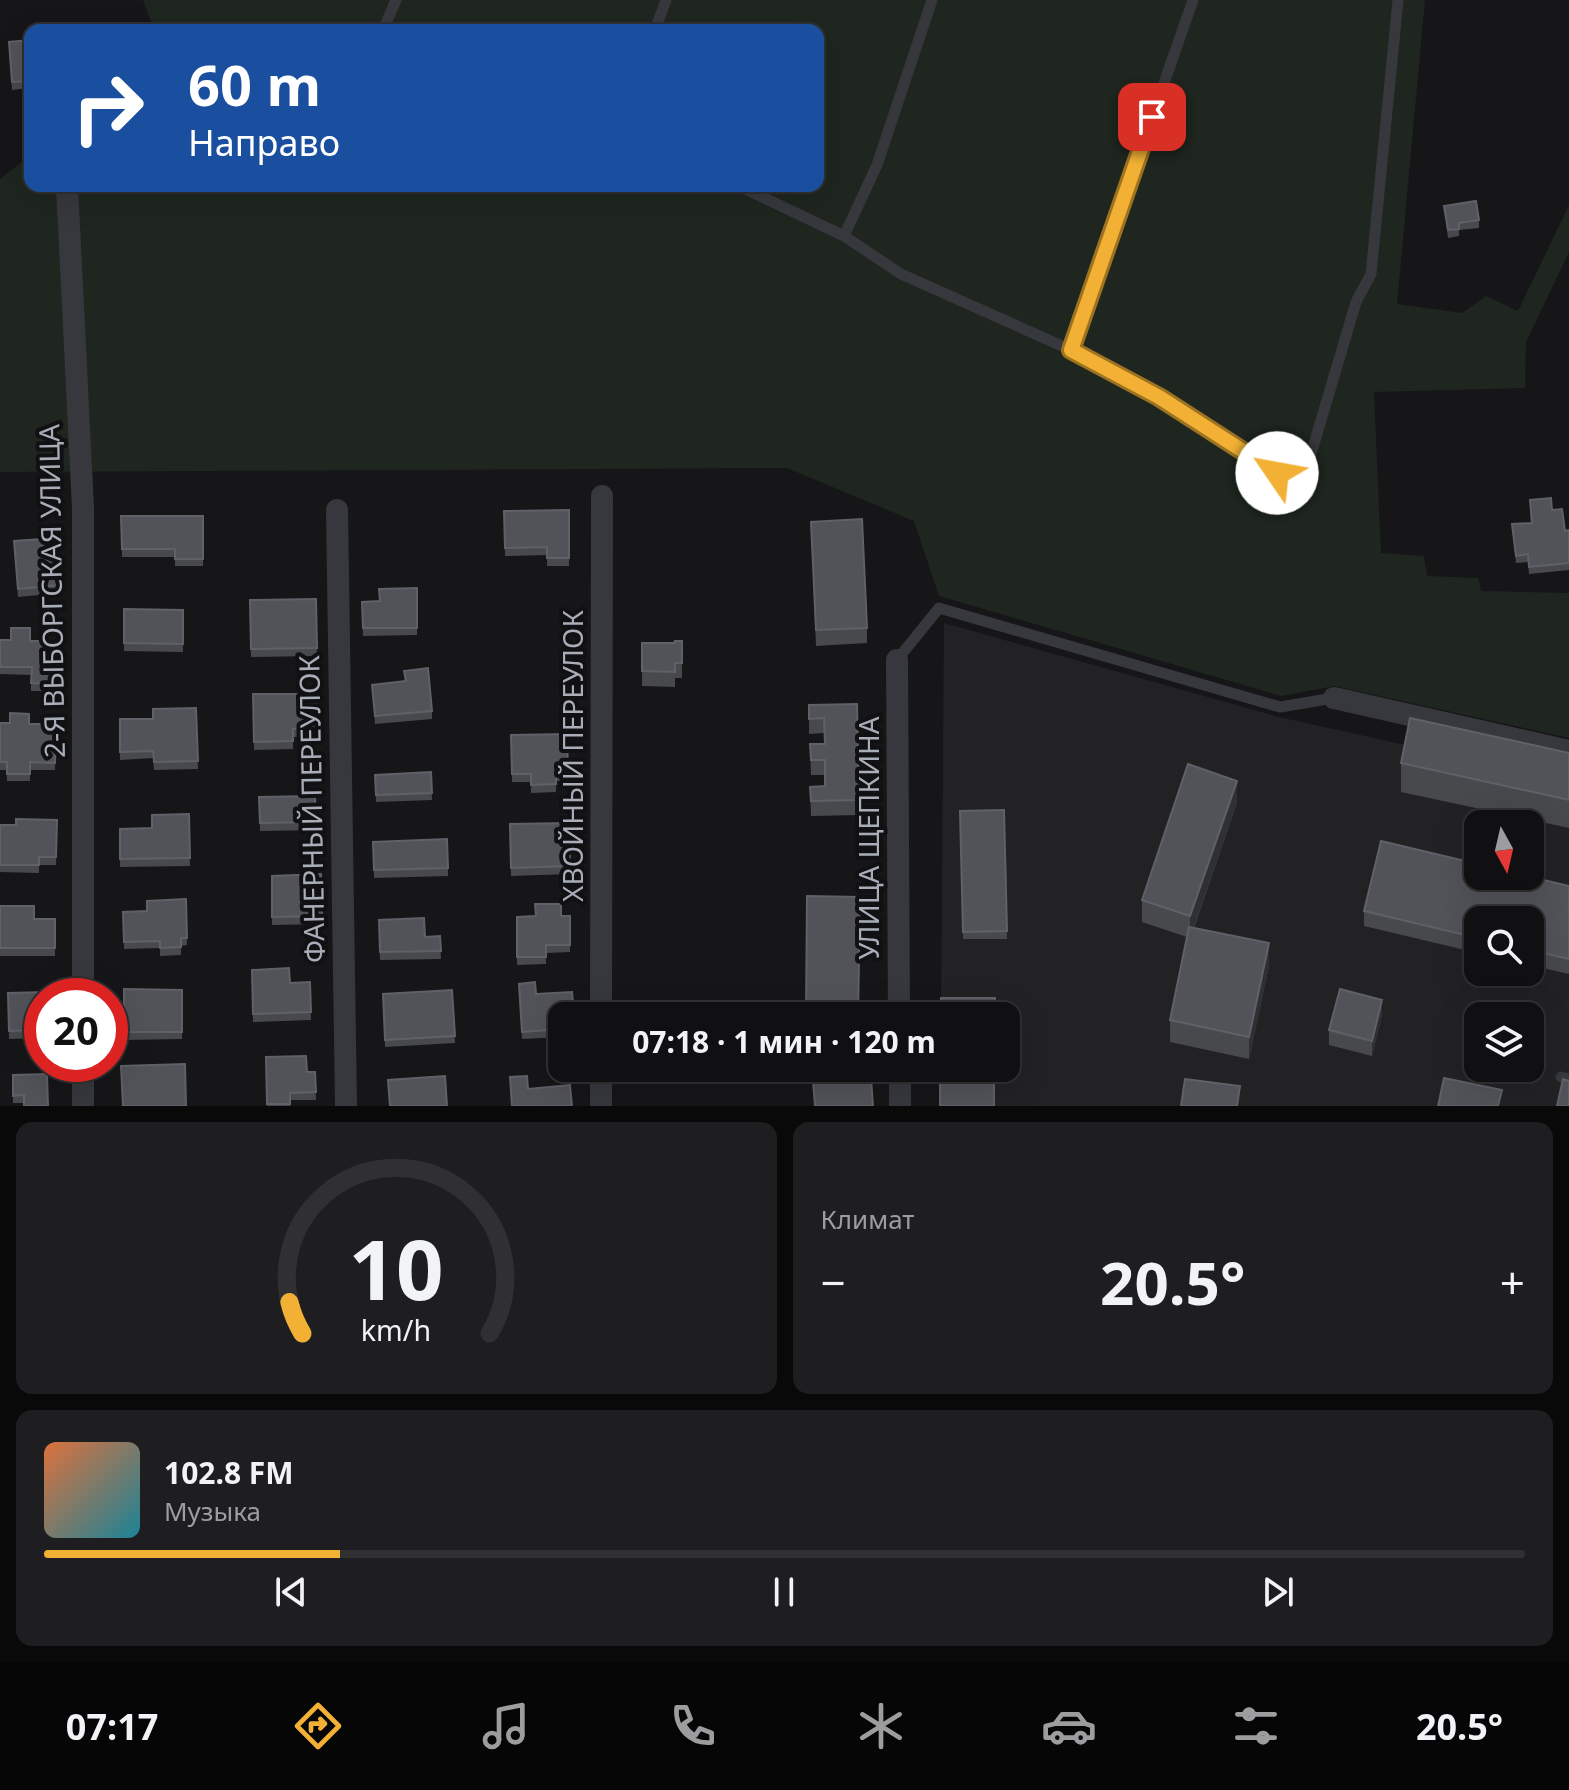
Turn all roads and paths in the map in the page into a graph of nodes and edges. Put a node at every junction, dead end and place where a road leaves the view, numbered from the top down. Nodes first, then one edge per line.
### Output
1 (396, 0) edge
2 (666, 0) edge
3 (932, 0) edge
4 (1193, 0) edge
5 (1398, 0) edge
6 (386, 24) edge
7 (657, 24) edge
8 (67, 192) edge
9 (752, 192) edge
10 (844, 236) junction
11 (1071, 350) junction
12 (602, 496) dead end
13 (337, 510) dead end
14 (897, 660) joint
15 (1334, 698) joint
16 (1569, 751) edge
17 (83, 978) edge
18 (601, 1002) edge
19 (899, 1002) edge
20 (83, 1082) edge
21 (601, 1082) edge
22 (900, 1082) edge
23 (83, 1106) edge
24 (346, 1106) edge
25 (601, 1106) edge
26 (900, 1106) edge

1 - 6 lane
2 - 7 lane
3 - 10 lane
4 - 11 lane
5 - 11 lane
8 - 17 street, 2-Я ВЫБОРГСКАЯ УЛИЦА
9 - 10 lane
10 - 11 lane
12 - 18 street, ХВОЙНЫЙ ПЕРЕУЛОК
13 - 24 street, ФАНЕРНЫЙ ПЕРЕУЛОК
14 - 15 lane
14 - 19 street, УЛИЦА ЩЕПКИНА
15 - 16 street
20 - 23 street
21 - 25 street
22 - 26 street

